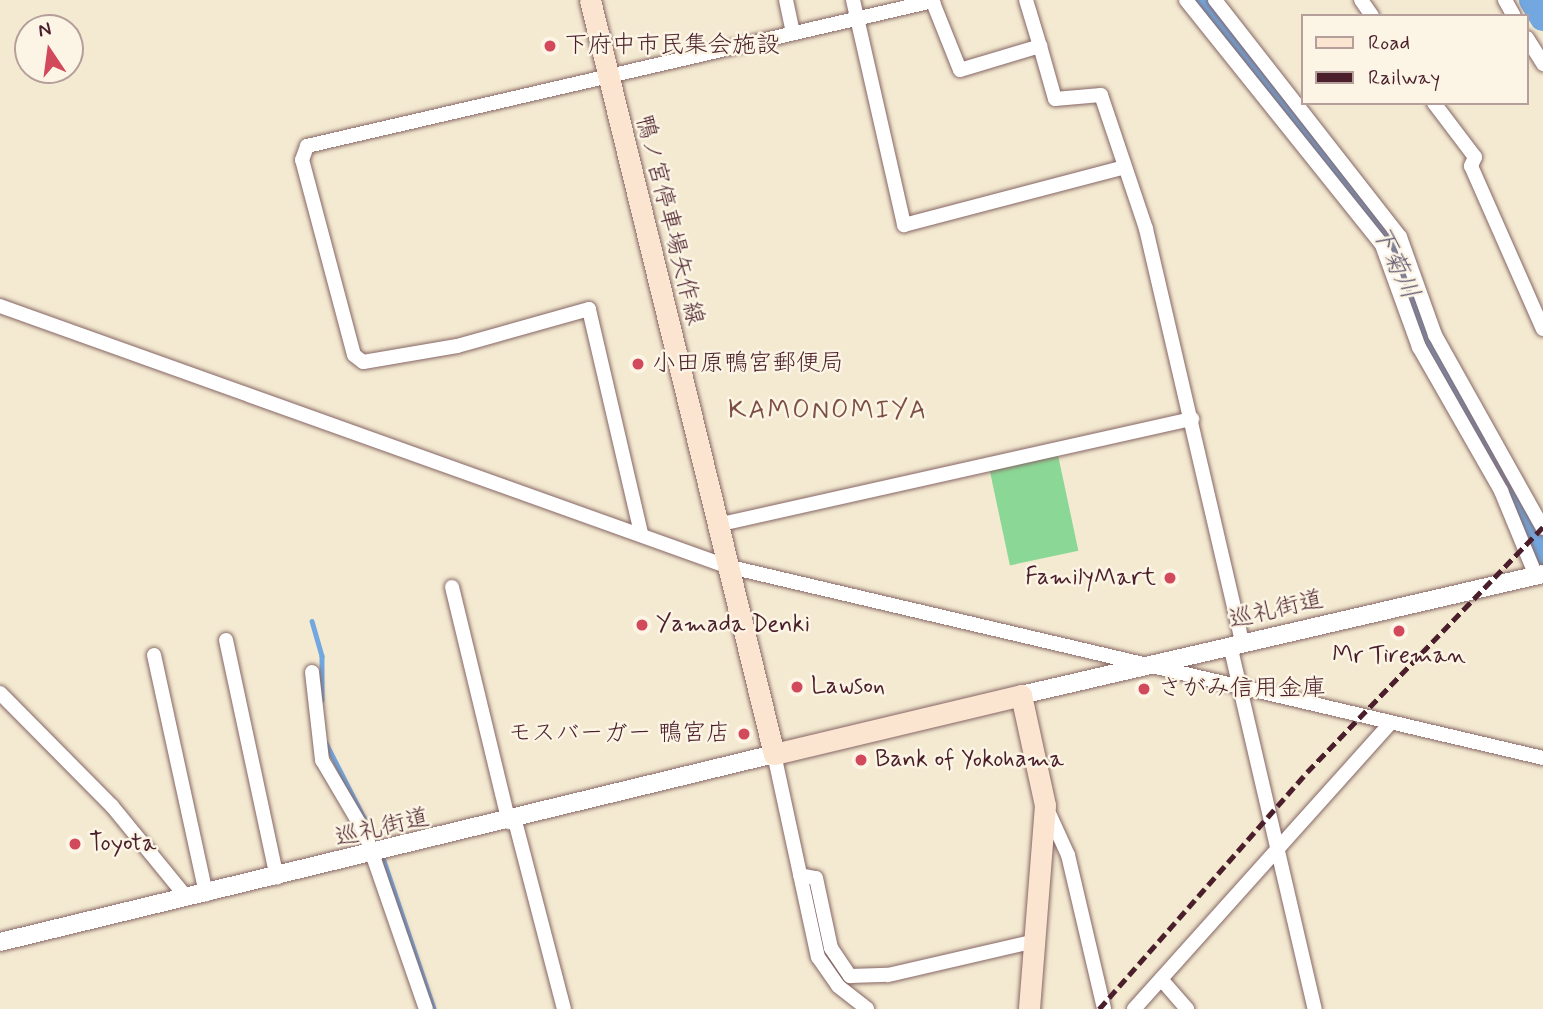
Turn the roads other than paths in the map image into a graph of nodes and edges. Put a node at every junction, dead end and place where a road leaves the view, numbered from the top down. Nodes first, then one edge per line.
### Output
1 (590, 0) edge
2 (786, 0) edge
3 (853, 0) edge
4 (933, 0) edge
5 (1026, 0) edge
6 (1186, 0) edge
7 (1215, 0) edge
8 (857, 19) junction
9 (793, 33) junction
10 (1529, 41) edge
11 (1040, 46) junction
12 (1543, 64) edge
13 (605, 74) junction
14 (1436, 105) edge
15 (1125, 167) junction
16 (0, 306) edge
17 (1543, 329) edge
18 (1192, 419) junction
19 (717, 525) junction
20 (1543, 528) edge
21 (640, 533) junction
22 (726, 566) junction
23 (1539, 575) edge
24 (452, 587) dead end
25 (226, 640) dead end
26 (1236, 644) junction
27 (154, 656) dead end
28 (1148, 664) junction
29 (312, 672) dead end
30 (1240, 687) junction
31 (0, 693) edge
32 (1021, 695) junction
33 (1391, 723) junction
34 (774, 754) junction
35 (1543, 758) edge
36 (1045, 805) junction
37 (512, 822) junction
38 (1279, 848) junction
39 (371, 856) junction
40 (800, 876) junction
41 (277, 878) junction
42 (206, 894) junction
43 (187, 898) junction
44 (1035, 941) junction
45 (0, 942) edge
46 (1161, 979) junction
47 (426, 1009) edge
48 (564, 1009) edge
49 (867, 1009) edge
50 (1029, 1009) edge
51 (1104, 1009) edge
52 (1134, 1009) edge
53 (1187, 1009) edge
54 (1315, 1009) edge

1 - 13 main road, 鴨ノ宮停車場矢作線
2 - 9 street
3 - 8 street
4 - 8 street
4 - 11 street
5 - 11 street
6 - 23 street
7 - 20 street
8 - 9 street
8 - 15 street
9 - 13 street
10 - 12 street
11 - 15 street
13 - 19 main road, 鴨ノ宮停車場矢作線
13 - 21 street
14 - 17 street
15 - 18 street
16 - 21 street
18 - 19 street
18 - 26 street
19 - 22 main road, 鴨ノ宮停車場矢作線
21 - 22 street
22 - 28 street
22 - 34 main road, 鴨ノ宮停車場矢作線
23 - 26 street, 巡礼街道
24 - 37 street
25 - 41 street
26 - 28 street, 巡礼街道
26 - 30 street
27 - 42 street
28 - 30 street
28 - 32 street, 巡礼街道
29 - 39 street
30 - 33 street
30 - 38 street
31 - 43 street
32 - 34 main road
32 - 36 main road
33 - 35 street
33 - 38 street
34 - 37 street, 巡礼街道
34 - 40 street
36 - 44 main road
36 - 51 street
37 - 39 street, 巡礼街道
37 - 48 street
38 - 46 street
38 - 54 street
39 - 41 street, 巡礼街道
39 - 47 street
40 - 44 street
40 - 49 street
41 - 42 street, 巡礼街道
42 - 43 street, 巡礼街道
43 - 45 street, 巡礼街道
44 - 50 main road
46 - 52 street
46 - 53 street

